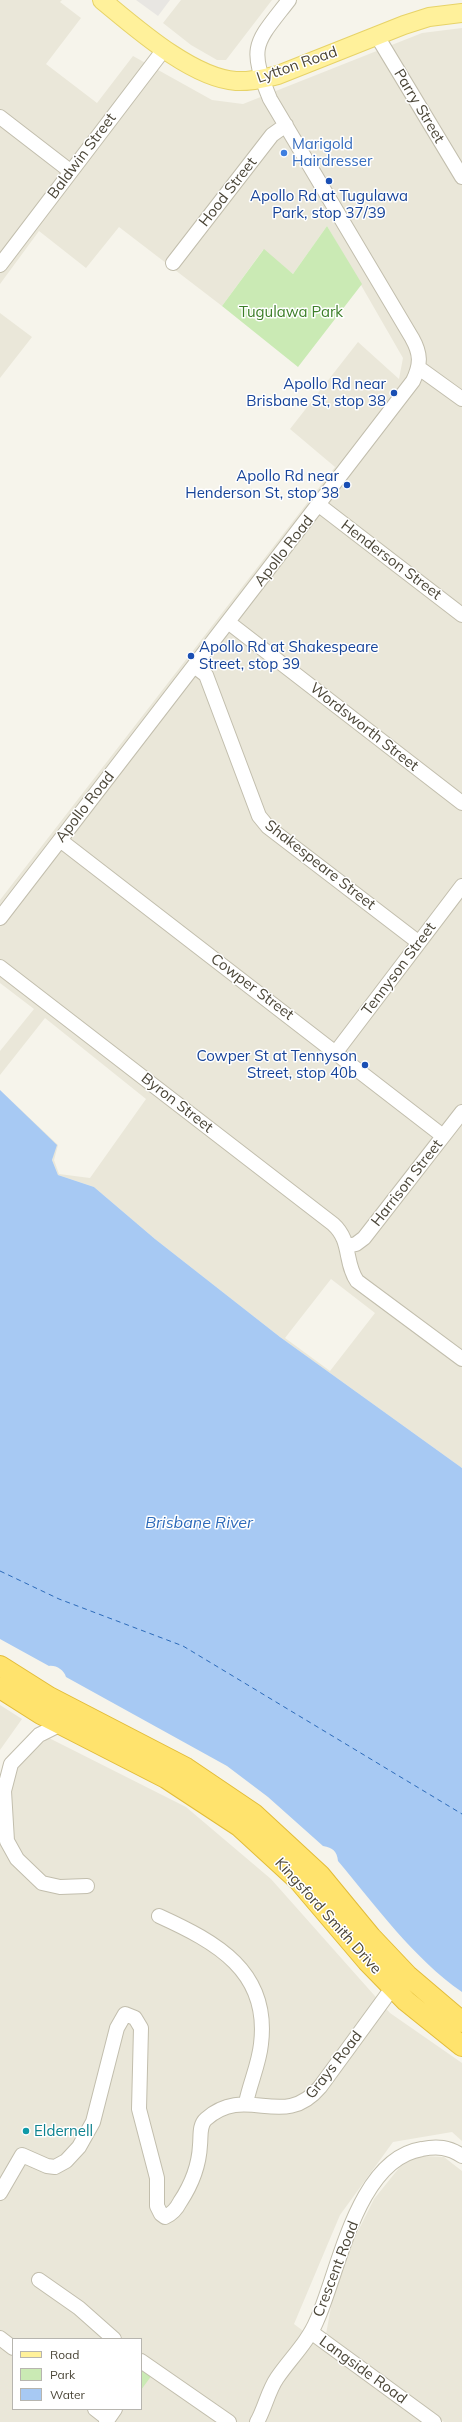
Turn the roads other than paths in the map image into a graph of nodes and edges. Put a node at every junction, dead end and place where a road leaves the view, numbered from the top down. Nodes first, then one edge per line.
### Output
1 (102, 0) edge
2 (289, 0) edge
3 (462, 13) edge
4 (377, 36) junction
5 (165, 48) junction
6 (262, 79) junction
7 (0, 117) edge
8 (286, 125) junction
9 (70, 171) junction
10 (462, 177) edge
11 (173, 263) dead end
12 (0, 264) edge
13 (419, 368) junction
14 (462, 399) edge
15 (319, 506) junction
16 (462, 615) edge
17 (228, 622) junction
18 (194, 666) junction
19 (462, 803) edge
20 (60, 840) junction
21 (462, 886) edge
22 (0, 918) edge
23 (418, 942) junction
24 (0, 967) edge
25 (336, 1052) junction
26 (462, 1112) edge
27 (443, 1136) junction
28 (347, 1246) junction
29 (460, 1355) edge
30 (0, 1666) edge
31 (0, 1688) edge
32 (41, 1714) junction
33 (61, 1724) junction
34 (39, 1735) junction
35 (87, 1886) dead end
36 (159, 1916) dead end
37 (393, 1987) junction
38 (462, 2022) edge
39 (462, 2046) edge
40 (246, 2103) junction
41 (462, 2156) edge
42 (0, 2194) edge
43 (39, 2280) dead end
44 (311, 2332) junction
45 (112, 2333) edge
46 (0, 2338) edge
47 (123, 2338) edge
48 (12, 2347) edge
49 (142, 2352) edge
50 (142, 2362) edge
51 (96, 2410) edge
52 (216, 2413) junction
53 (110, 2417) edge
54 (229, 2422) edge
55 (257, 2422) edge
56 (434, 2422) edge

1 - 5 main road, Lytton Road
2 - 6 street
3 - 4 main road, Lytton Road
4 - 6 main road, Lytton Road
4 - 10 street, Parry Street
5 - 6 main road, Lytton Road
5 - 9 street, Baldwin Street
6 - 8 street
7 - 9 street
8 - 11 street, Hood Street
8 - 13 street
9 - 12 street, Baldwin Street
13 - 14 street
13 - 15 street, Apollo Road
15 - 16 street, Henderson Street
15 - 17 street, Apollo Road
17 - 18 street, Apollo Road
17 - 19 street, Wordsworth Street
18 - 20 street, Apollo Road
18 - 23 street, Shakespeare Street
20 - 22 street, Apollo Road
20 - 25 street, Cowper Street
21 - 23 street, Tennyson Street
23 - 25 street, Tennyson Street
24 - 28 street, Byron Street
25 - 27 street, Cowper Street
26 - 27 street, Harrison Street
27 - 28 street, Harrison Street
28 - 29 street, Byron Street
30 - 38 highway, Kingsford Smith Drive
31 - 32 highway, Kingsford Smith Drive
32 - 33 highway, Kingsford Smith Drive
32 - 34 street
33 - 34 street
33 - 37 highway, Kingsford Smith Drive
34 - 35 street
36 - 40 street
37 - 39 highway, Kingsford Smith Drive
37 - 40 street, Grays Road
40 - 42 street, Grays Road
41 - 44 street, Crescent Road
43 - 45 street
44 - 55 street, Crescent Road
44 - 56 street, Langside Road
45 - 47 street
46 - 48 street
49 - 52 street
50 - 52 street
51 - 53 street
52 - 54 street

